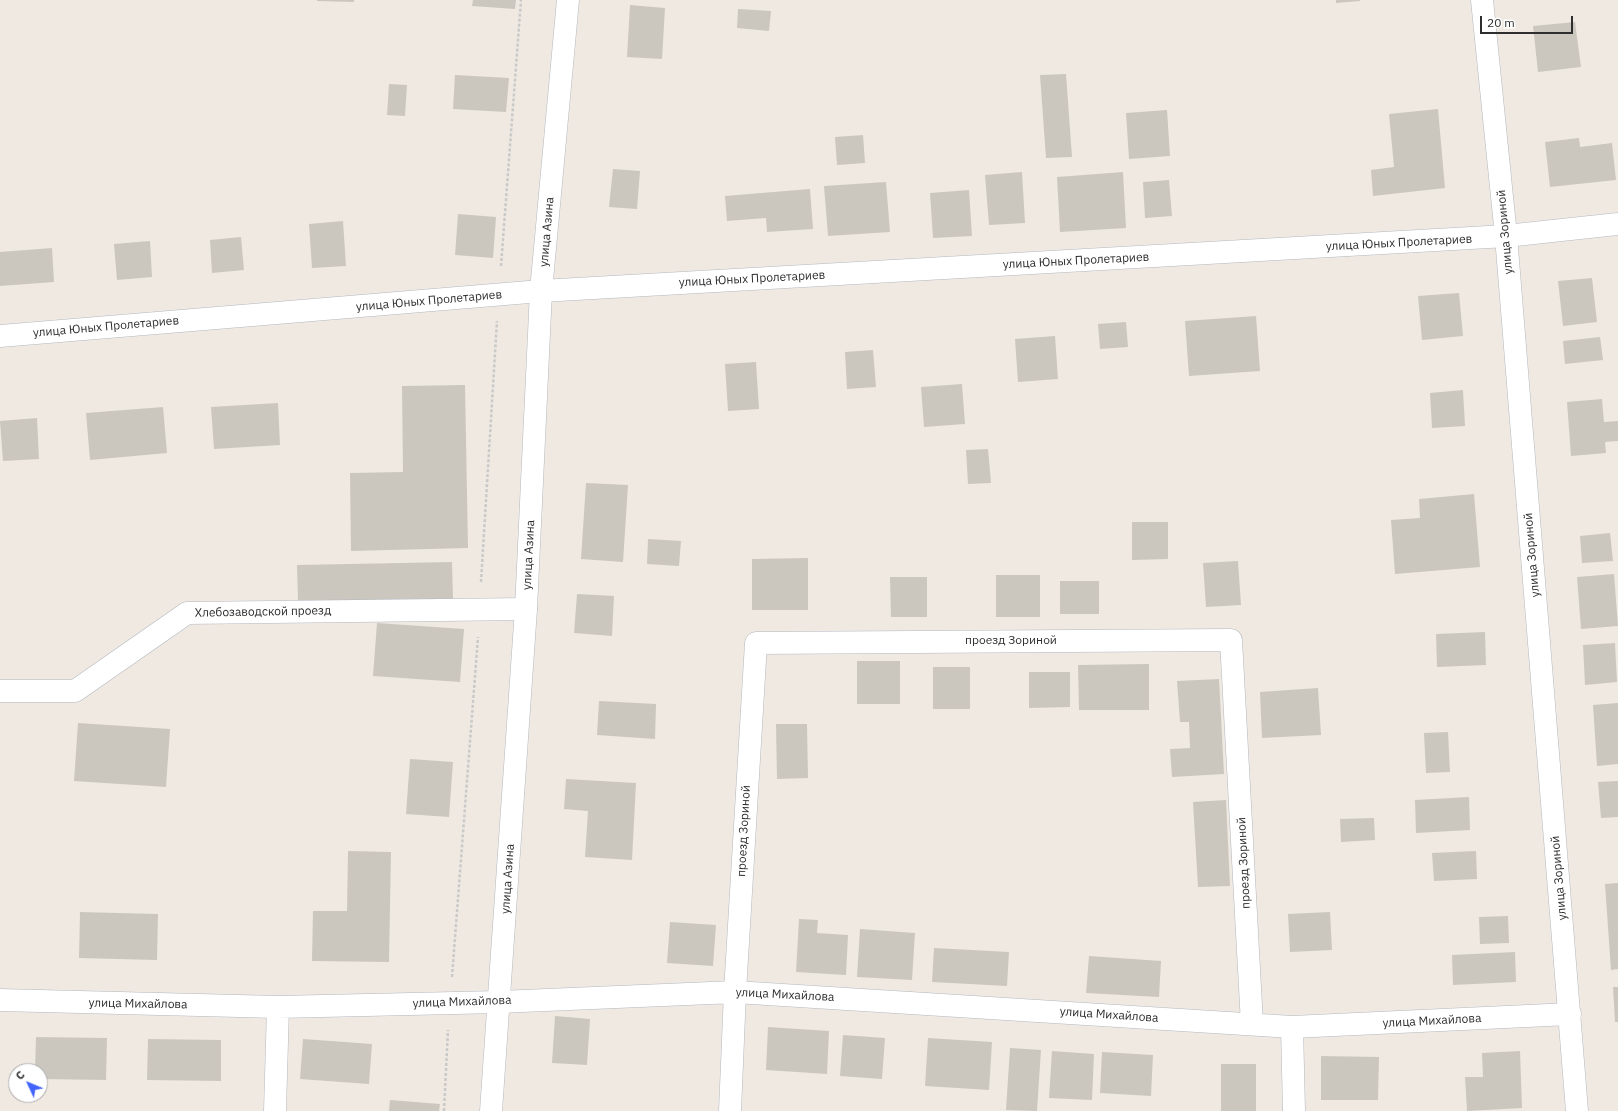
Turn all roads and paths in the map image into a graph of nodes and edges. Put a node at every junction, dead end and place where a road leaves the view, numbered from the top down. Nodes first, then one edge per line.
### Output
1 (521, 0) edge
2 (568, 0) edge
3 (1482, 0) edge
4 (1618, 224) edge
5 (1506, 236) junction
6 (541, 291) junction
7 (499, 295) junction
8 (0, 336) edge
9 (526, 609) junction
10 (480, 610) junction
11 (0, 691) edge
12 (735, 992) junction
13 (0, 1000) edge
14 (499, 1002) junction
15 (450, 1003) junction
16 (278, 1007) junction
17 (1570, 1014) junction
18 (1252, 1024) junction
19 (1292, 1027) junction
20 (275, 1111) edge
21 (444, 1111) edge
22 (491, 1111) edge
23 (730, 1111) edge
24 (1294, 1111) edge
25 (1577, 1111) edge

1 - 7 path
2 - 6 street, улица Азина
3 - 5 street, улица Зориной
4 - 5 street, улица Юных Пролетариев
5 - 6 street, улица Юных Пролетариев
5 - 17 street, улица Зориной
6 - 7 street, улица Юных Пролетариев
6 - 9 street, улица Азина
7 - 8 street, улица Юных Пролетариев
7 - 10 path
9 - 10 street, Хлебозаводской проезд
9 - 14 street, улица Азина
10 - 11 street, Хлебозаводской проезд
10 - 15 path
12 - 14 street, улица Михайлова
12 - 18 street, улица Михайлова
12 - 18 street, проезд Зориной
12 - 23 street
13 - 16 street, улица Михайлова
14 - 15 street, улица Михайлова
14 - 22 street, улица Азина
15 - 16 street, улица Михайлова
15 - 21 path
16 - 20 street
17 - 19 street, улица Михайлова
17 - 25 street, улица Зориной
18 - 19 street, улица Михайлова
19 - 24 street

